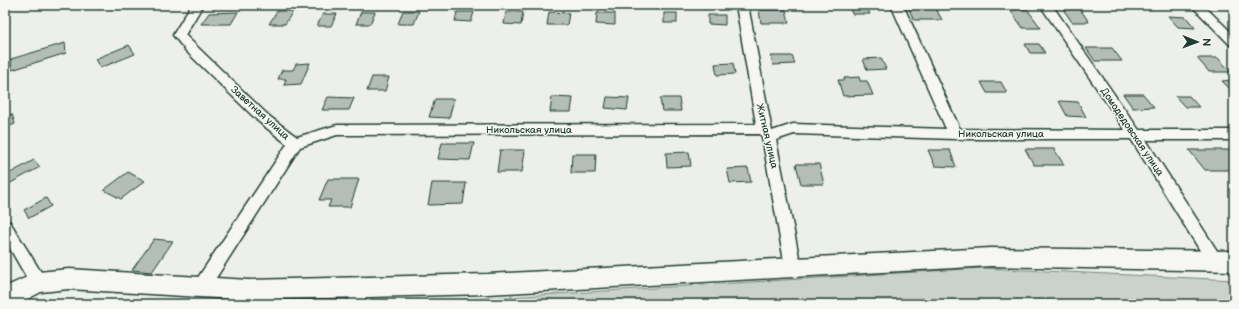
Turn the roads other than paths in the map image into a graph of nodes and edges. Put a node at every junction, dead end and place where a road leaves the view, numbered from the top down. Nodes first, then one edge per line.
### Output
1 (197, 5) edge
2 (742, 5) edge
3 (897, 5) edge
4 (1046, 5) edge
5 (1197, 5) edge
6 (1234, 42) edge
7 (767, 133) junction
8 (955, 134) junction
9 (1135, 134) junction
10 (1234, 135) edge
11 (295, 143) junction
12 (5, 226) edge
13 (1224, 261) edge
14 (793, 267) junction
15 (38, 282) junction
16 (201, 287) junction
17 (359, 296) edge
18 (5, 299) edge

1 - 11 street, Заветная улица
2 - 7 street, Житная улица
3 - 8 street
4 - 9 street, Домодедовская улица
5 - 6 street
7 - 8 street, Никольская улица
7 - 11 street, Никольская улица
7 - 14 street, Житная улица
8 - 9 street, Никольская улица
9 - 10 street, Никольская улица
9 - 13 street, Домодедовская улица
11 - 16 street, Заветная улица
12 - 15 street
13 - 14 street
14 - 17 street
15 - 16 street
15 - 18 street
16 - 17 street

